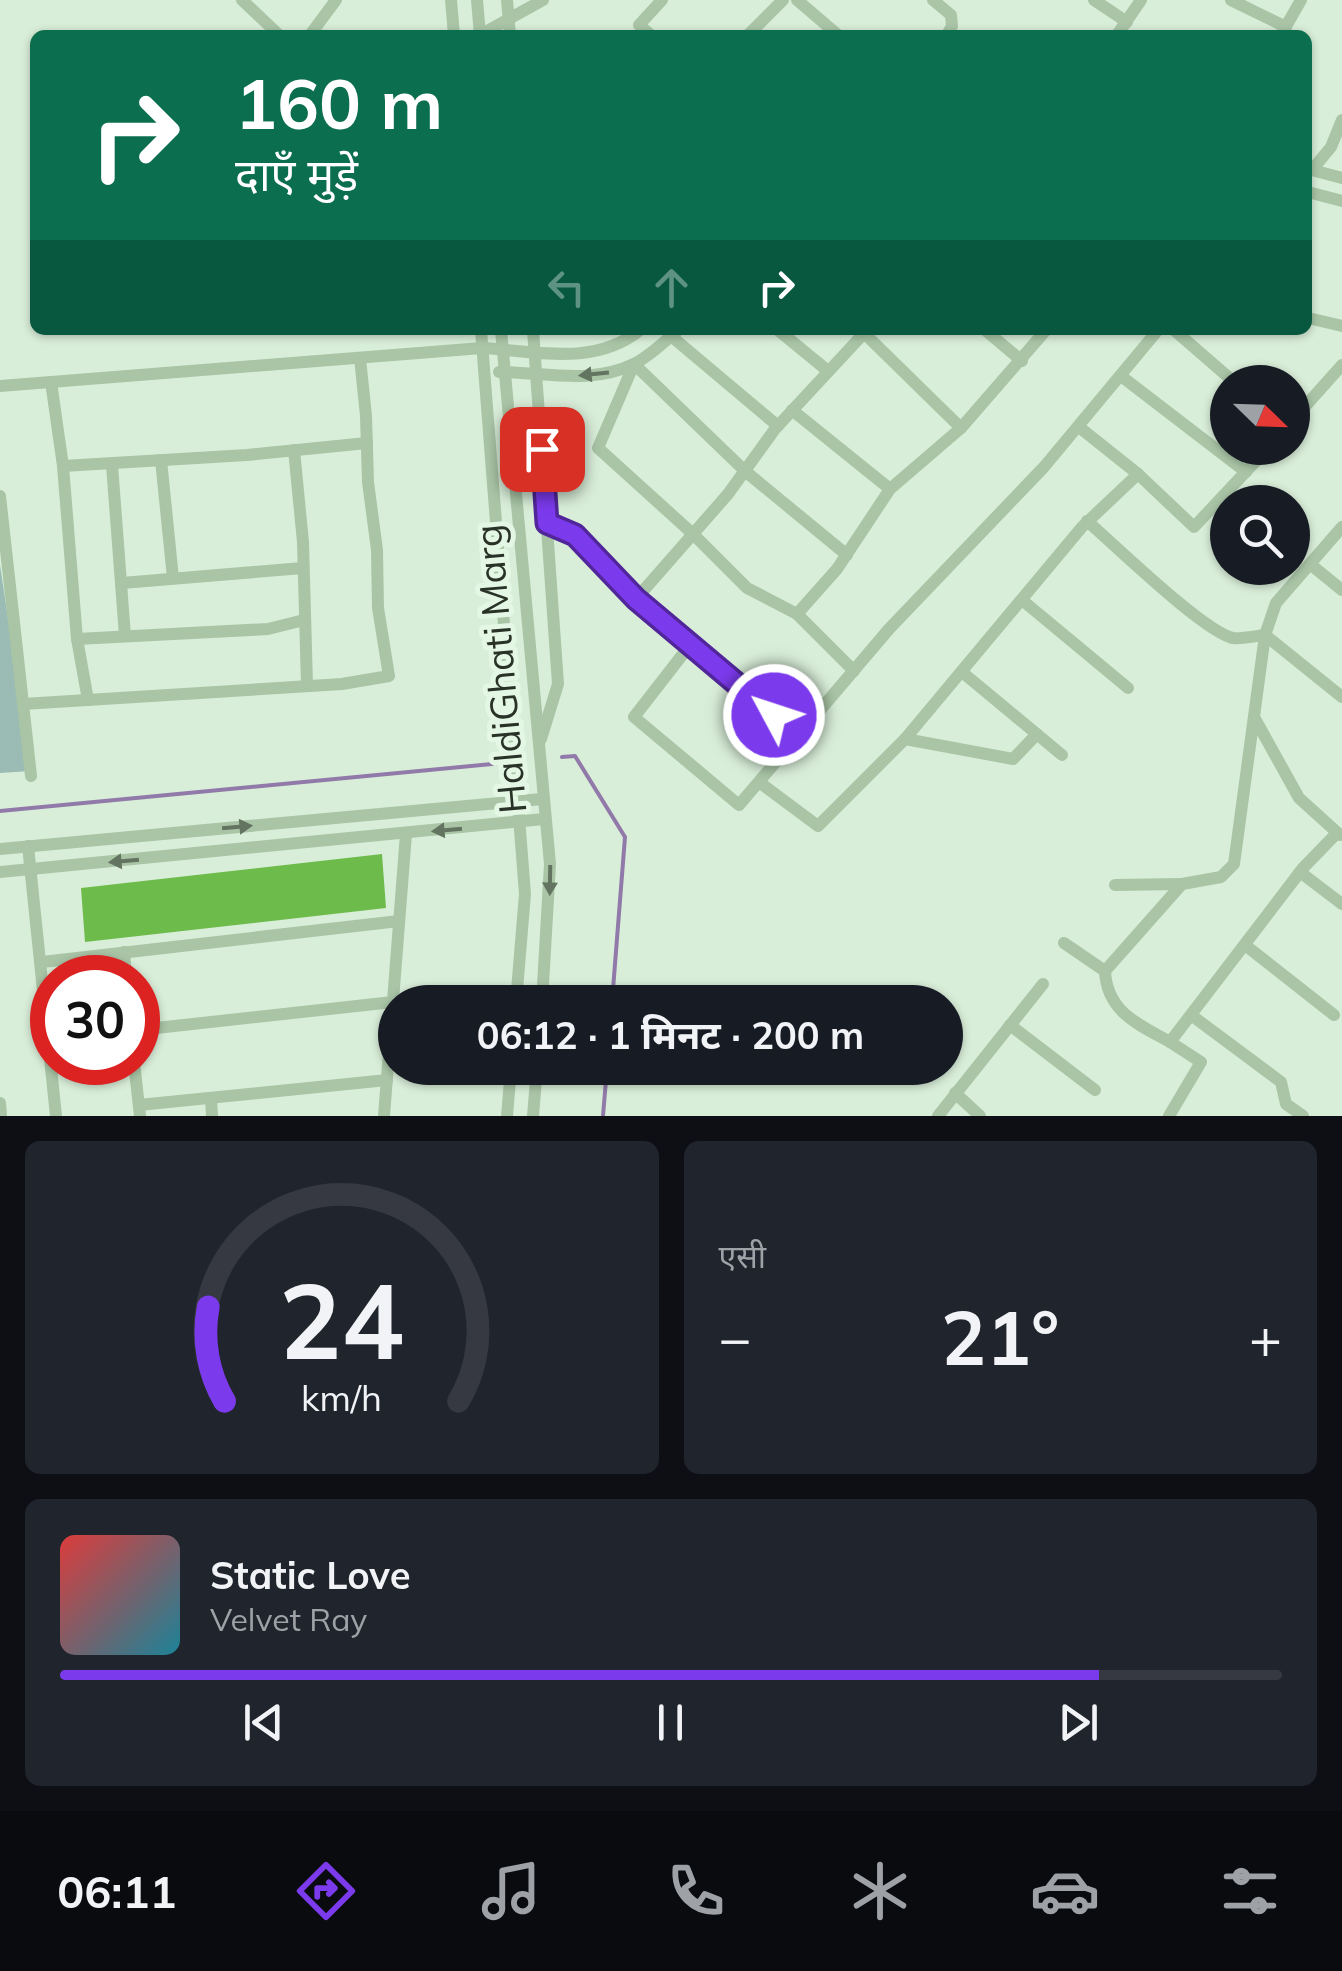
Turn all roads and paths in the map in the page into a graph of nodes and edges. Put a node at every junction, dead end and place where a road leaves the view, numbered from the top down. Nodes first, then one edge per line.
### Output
1 (242, 0) edge
2 (451, 0) edge
3 (477, 0) edge
4 (507, 0) edge
5 (542, 0) edge
6 (662, 0) edge
7 (783, 0) edge
8 (796, 0) edge
9 (933, 0) edge
10 (1094, 0) edge
11 (1141, 0) edge
12 (1231, 0) edge
13 (1301, 0) edge
14 (329, 3) edge
15 (510, 28) edge
16 (1123, 28) edge
17 (274, 30) edge
18 (313, 30) edge
19 (454, 30) edge
20 (480, 30) edge
21 (646, 30) edge
22 (753, 30) edge
23 (832, 30) edge
24 (949, 30) edge
25 (1281, 30) edge
26 (1284, 30) edge
27 (1342, 120) edge
28 (1312, 168) edge
29 (1312, 170) edge
30 (1342, 178) edge
31 (1312, 193) edge
32 (1342, 201) edge
33 (1312, 319) edge
34 (1342, 326) edge
35 (481, 335) edge
36 (502, 335) edge
37 (532, 335) edge
38 (627, 335) edge
39 (672, 335) edge
40 (677, 335) edge
41 (784, 335) edge
42 (862, 335) edge
43 (868, 335) edge
44 (991, 335) edge
45 (1042, 335) edge
46 (1154, 335) edge
47 (1180, 335) edge
48 (482, 348) junction
49 (503, 349) junction
50 (534, 352) junction
51 (360, 358) junction
52 (1022, 360) junction
53 (634, 364) junction
54 (1214, 365) edge
55 (1342, 365) edge
56 (504, 371) junction
57 (828, 371) junction
58 (484, 372) junction
59 (536, 374) junction
60 (1121, 376) junction
61 (51, 382) junction
62 (0, 386) edge
63 (1310, 401) edge
64 (792, 410) junction
65 (778, 426) junction
66 (1078, 427) junction
67 (962, 428) junction
68 (367, 442) junction
69 (294, 450) junction
70 (161, 460) junction
71 (112, 465) junction
72 (1252, 465) edge
73 (63, 466) junction
74 (745, 471) junction
75 (1246, 472) junction
76 (1138, 474) junction
77 (890, 490) junction
78 (0, 496) edge
79 (1087, 522) junction
80 (553, 525) junction
81 (1342, 527) edge
82 (693, 534) junction
83 (846, 555) junction
84 (1310, 564) joint
85 (303, 568) junction
86 (173, 578) junction
87 (122, 583) junction
88 (1292, 585) edge
89 (1342, 590) edge
90 (636, 599) junction
91 (1022, 600) junction
92 (797, 614) junction
93 (304, 620) junction
94 (1264, 635) junction
95 (125, 636) junction
96 (77, 639) junction
97 (690, 644) junction
98 (854, 670) junction
99 (962, 672) junction
100 (307, 686) junction
101 (1128, 688) dead end
102 (1342, 697) edge
103 (88, 700) junction
104 (23, 704) junction
105 (1254, 717) junction
106 (1037, 734) junction
107 (798, 736) junction
108 (905, 739) junction
109 (538, 750) junction
110 (1062, 755) dead end
111 (31, 776) dead end
112 (759, 782) junction
113 (542, 799) junction
114 (518, 801) junction
115 (544, 819) junction
116 (520, 824) junction
117 (406, 834) junction
118 (1339, 834) edge
119 (28, 846) junction
120 (0, 848) edge
121 (32, 869) junction
122 (0, 872) edge
123 (1300, 872) junction
124 (1182, 884) junction
125 (1115, 885) dead end
126 (1342, 904) edge
127 (399, 920) junction
128 (1064, 943) dead end
129 (1244, 945) junction
130 (124, 952) junction
131 (41, 955) edge
132 (99, 955) edge
133 (124, 955) edge
134 (1105, 971) junction
135 (1043, 984) dead end
136 (394, 985) edge
137 (517, 985) edge
138 (543, 985) edge
139 (378, 1004) edge
140 (1192, 1014) junction
141 (1334, 1015) dead end
142 (1010, 1025) junction
143 (160, 1028) edge
144 (1170, 1042) junction
145 (378, 1081) edge
146 (53, 1085) edge
147 (136, 1085) edge
148 (387, 1085) edge
149 (510, 1085) edge
150 (535, 1085) edge
151 (1095, 1090) dead end
152 (955, 1093) junction
153 (211, 1098) junction
154 (0, 1103) edge
155 (139, 1111) edge
156 (2, 1116) edge
157 (56, 1116) edge
158 (212, 1116) edge
159 (384, 1116) edge
160 (507, 1116) edge
161 (532, 1116) edge
162 (938, 1116) edge
163 (980, 1116) edge
164 (1169, 1116) edge
165 (1303, 1116) edge

1 - 17 street
2 - 19 street
3 - 20 street
4 - 15 street
5 - 15 street
6 - 21 street
7 - 22 street
8 - 23 street
9 - 24 street
10 - 16 street
11 - 16 street
12 - 25 street
13 - 26 street
14 - 18 street
27 - 28 street
29 - 30 street
31 - 32 street
33 - 34 street
35 - 48 street, HaldiGhati Marg
36 - 49 street, HaldiGhati Marg
37 - 50 street
38 - 50 street
39 - 53 street
40 - 65 street
41 - 57 street
42 - 57 street
43 - 67 street
44 - 52 street
45 - 52 street
46 - 60 street
47 - 54 street
48 - 49 street
48 - 51 street
48 - 58 street, HaldiGhati Marg
49 - 50 street
49 - 56 street, HaldiGhati Marg
50 - 59 street
51 - 61 street
51 - 68 street
52 - 67 street
53 -> 59 street
53 - 74 street
53 - 82 street
55 - 63 street
56 - 58 street
56 - 59 street
56 - 109 street, HaldiGhati Marg
57 - 64 street
58 - 114 street, HaldiGhati Marg
59 - 80 street
60 - 66 street
60 - 75 street
61 - 62 street
61 - 73 street
64 - 65 street
64 - 77 street
65 - 74 street
66 - 76 street
66 - 98 street
67 - 77 street
68 - 69 street
68 - 100 street
69 - 70 street
69 - 85 street
70 - 71 street
70 - 86 street
71 - 73 street
71 - 87 street
72 - 75 street
73 - 96 street
74 - 82 street
74 - 83 street
75 - 76 street
76 - 79 street
77 - 83 street
78 - 104 street
79 - 91 street
79 - 94 street
80 - 90 street
80 - 109 street
81 - 84 street
82 - 90 street
82 - 92 street
83 - 92 street
84 - 89 street
85 - 86 street
85 - 93 street
86 - 87 street
87 - 95 street
88 - 94 street
90 - 97 street
91 - 99 street
91 - 101 street
92 - 98 street
93 - 95 street
93 - 100 street
94 - 102 street
94 - 105 street
95 - 96 street
96 - 103 street
97 - 107 street
97 - 112 street
98 - 107 street
99 - 106 street
99 - 108 street
100 - 103 street
103 - 104 street
104 - 111 street
105 - 118 street
105 - 124 street
106 - 108 street
106 - 110 street
107 - 112 street
108 - 112 street
109 - 113 street, HaldiGhati Marg
113 - 114 street
113 - 115 street, HaldiGhati Marg
114 - 116 street, HaldiGhati Marg
119 -> 114 street
115 - 116 street
115 -> 138 street, HaldiGhati Marg
116 -> 117 street
116 - 137 street, HaldiGhati Marg
117 -> 121 street
117 - 127 street
118 - 123 street
119 - 120 street
119 - 121 street
121 - 122 street
121 - 131 street
123 - 126 street
123 - 129 street
124 - 125 street
124 - 134 street
127 - 130 street
127 - 136 street
128 - 134 street
129 - 140 street
129 - 141 street
130 - 132 street
130 - 133 street
134 - 144 street
135 - 142 street
139 - 143 street
140 - 144 street
140 - 165 street
142 - 151 street
142 - 152 street
144 - 164 street
145 - 153 street
146 - 157 street
147 - 155 street
148 - 159 street
149 - 160 street
150 - 161 street
152 - 162 street
152 - 163 street
153 - 155 street
153 - 158 street
154 - 156 street

